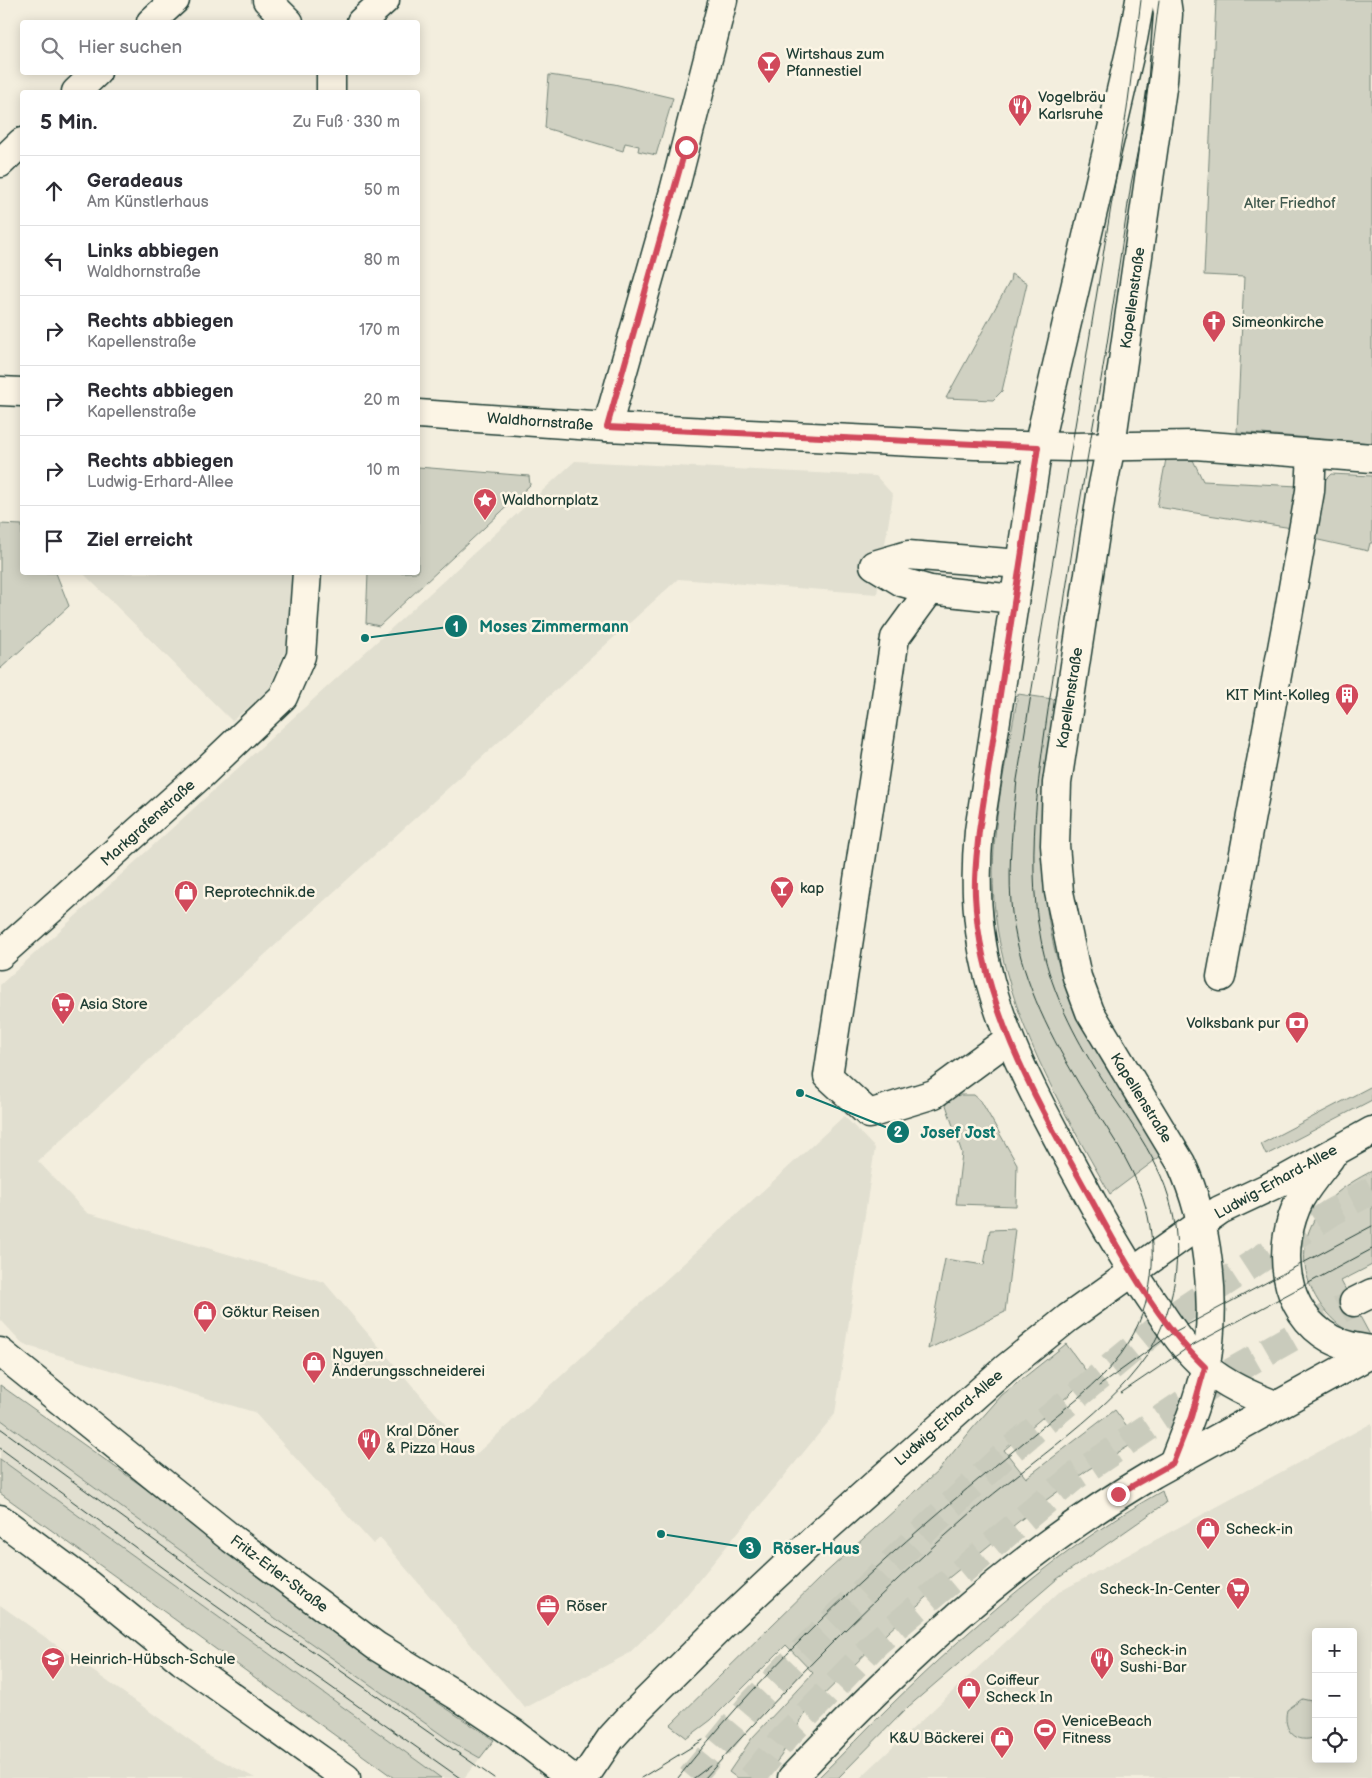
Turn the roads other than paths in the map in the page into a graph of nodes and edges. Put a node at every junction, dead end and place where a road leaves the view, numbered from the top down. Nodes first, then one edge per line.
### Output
1 (175, 0) edge
2 (267, 0) edge
3 (385, 0) edge
4 (724, 0) edge
5 (1140, 0) edge
6 (1166, 0) edge
7 (153, 20) edge
8 (287, 20) edge
9 (363, 20) edge
10 (94, 75) edge
11 (331, 75) edge
12 (78, 90) edge
13 (331, 90) edge
14 (20, 144) edge
15 (0, 163) edge
16 (0, 390) edge
17 (20, 392) edge
18 (420, 414) edge
19 (607, 427) junction
20 (1111, 445) junction
21 (1038, 447) junction
22 (1312, 454) junction
23 (1372, 458) edge
24 (1020, 564) junction
25 (307, 575) edge
26 (930, 590) junction
27 (1014, 599) junction
28 (0, 955) edge
29 (1221, 977) dead end
30 (1009, 1039) junction
31 (1372, 1132) edge
32 (1337, 1149) junction
33 (1202, 1224) junction
34 (1132, 1272) junction
35 (0, 1352) edge
36 (1372, 1352) edge
37 (1205, 1367) junction
38 (1275, 1405) junction
39 (1173, 1463) junction
40 (0, 1519) edge
41 (346, 1778) edge
42 (572, 1778) edge
43 (584, 1778) edge
44 (792, 1778) edge

1 - 7 main road
2 - 8 main road
3 - 9 main road
4 - 19 main road
5 - 21 main road
6 - 20 main road, Kapellenstraße
10 - 12 main road
11 - 13 main road
14 - 15 main road
16 - 17 main road
18 - 19 main road, Waldhornstraße
19 - 21 main road, Waldhornstraße
20 - 21 main road, Waldhornstraße
20 - 22 main road
20 - 33 main road, Kapellenstraße
21 - 24 main road
22 - 23 main road
22 - 29 main road
24 - 26 main road
24 - 27 main road
25 - 28 main road, Markgrafenstraße
26 - 27 main road
26 - 30 main road
27 - 30 main road
30 - 34 main road
31 - 32 main road, Ludwig-Erhard-Allee
32 - 33 main road, Ludwig-Erhard-Allee
32 - 36 main road
33 - 34 main road, Ludwig-Erhard-Allee
33 - 37 main road, Kapellenstraße
34 - 37 main road
34 - 43 main road, Ludwig-Erhard-Allee
35 - 42 main road, Fritz-Erler-Straße
36 - 38 main road
37 - 38 main road
37 - 39 main road, Kapellenstraße
38 - 39 main road
39 - 44 main road
40 - 41 main road

